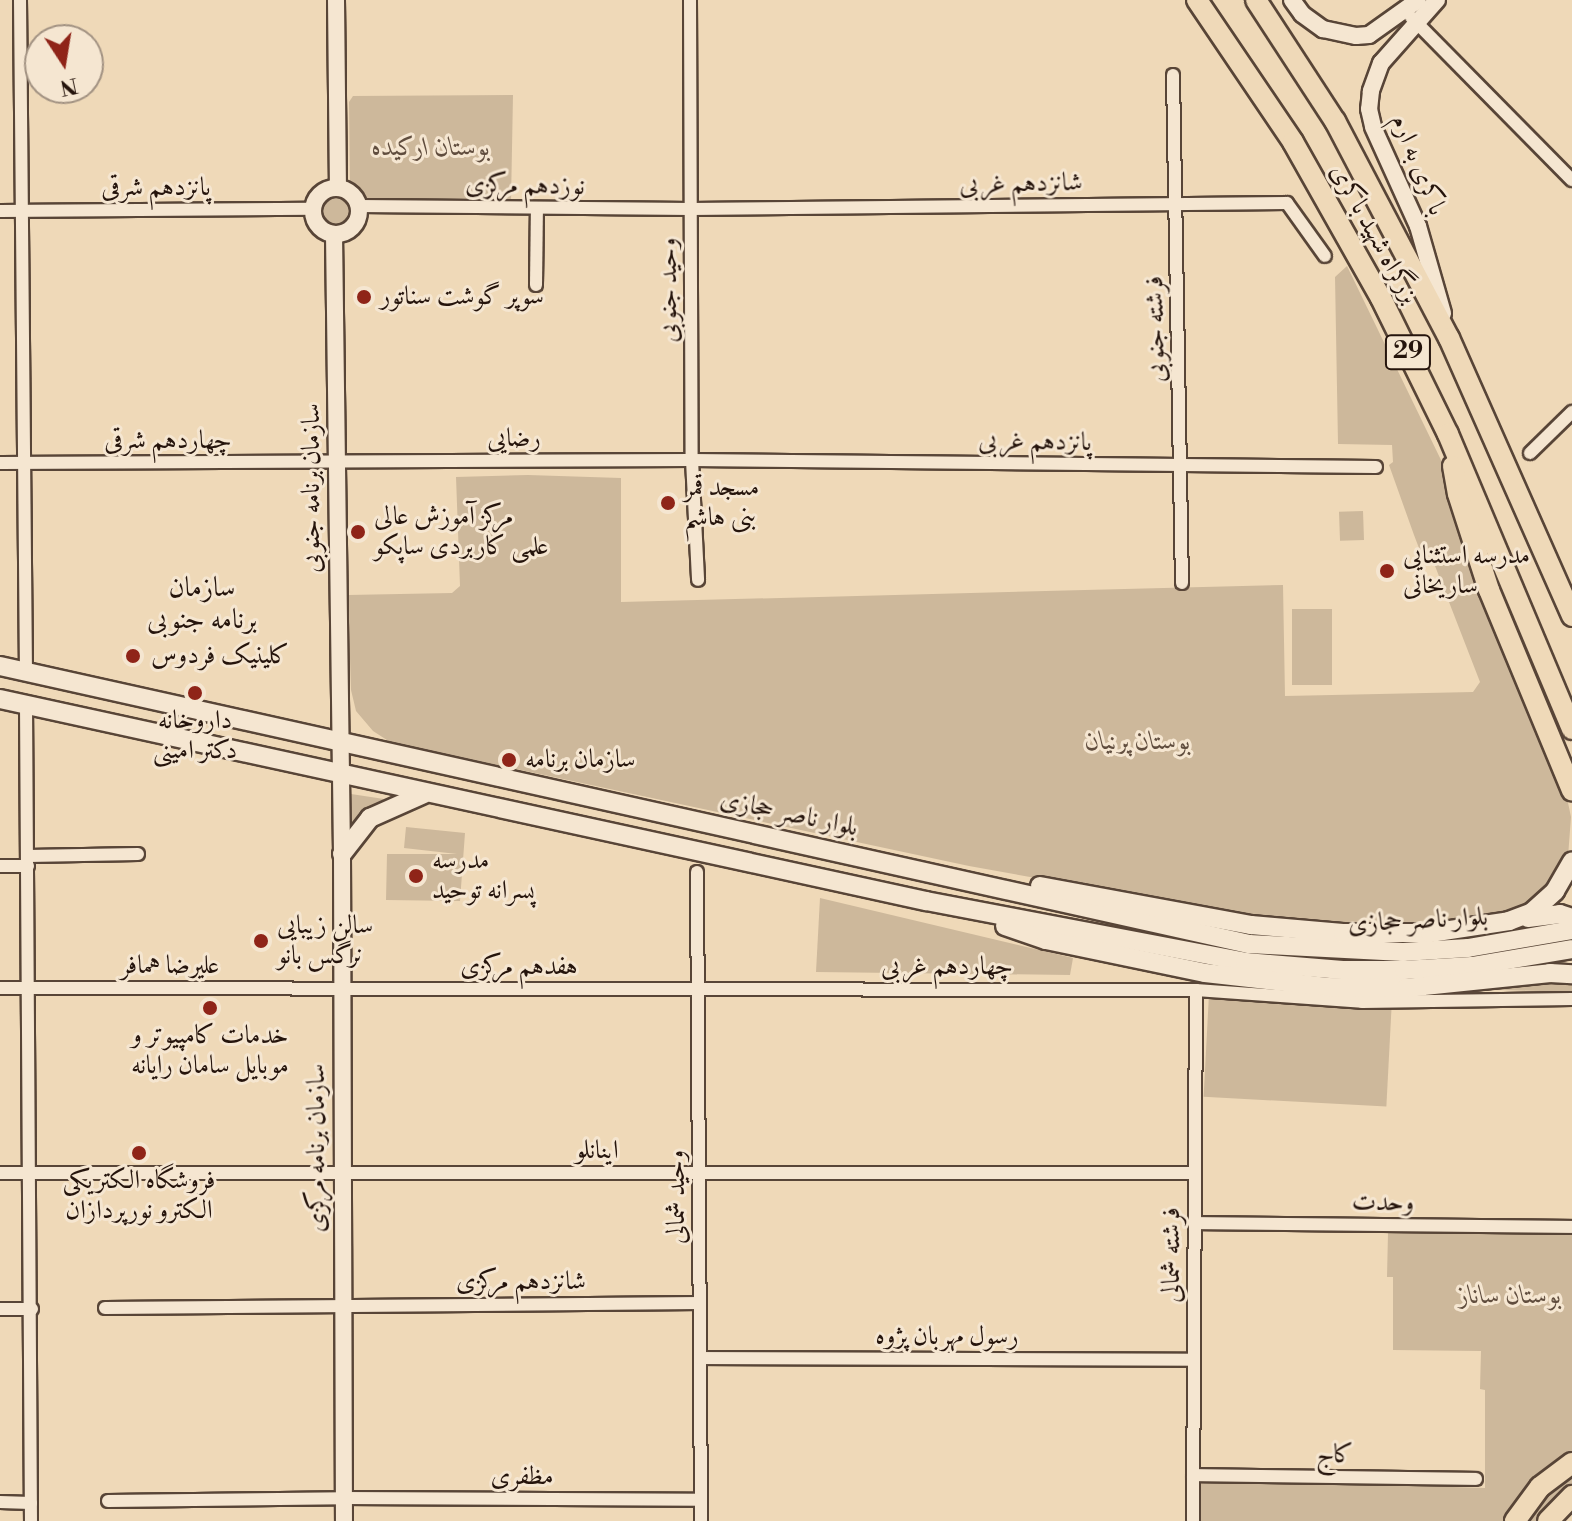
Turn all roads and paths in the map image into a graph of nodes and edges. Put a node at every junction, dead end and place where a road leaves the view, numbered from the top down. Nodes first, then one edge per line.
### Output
1 (20, 0) edge
2 (336, 0) edge
3 (690, 0) edge
4 (1197, 0) edge
5 (1256, 0) edge
6 (1292, 0) edge
7 (1437, 0) edge
8 (1413, 11) edge
9 (1173, 75) dead end
10 (1572, 180) edge
11 (338, 188) junction
12 (1176, 204) junction
13 (359, 206) junction
14 (537, 208) junction
15 (313, 209) junction
16 (691, 209) junction
17 (0, 211) edge
18 (22, 211) junction
19 (334, 234) junction
20 (1325, 256) dead end
21 (536, 285) dead end
22 (1449, 338) junction
23 (1572, 412) edge
24 (1448, 434) junction
25 (1530, 453) dead end
26 (692, 460) junction
27 (336, 462) junction
28 (0, 463) edge
29 (24, 463) junction
30 (1180, 465) junction
31 (1376, 467) dead end
32 (698, 580) dead end
33 (1182, 583) dead end
34 (1572, 616) edge
35 (0, 666) edge
36 (26, 672) junction
37 (0, 699) edge
38 (26, 704) junction
39 (1572, 729) edge
40 (338, 742) junction
41 (339, 775) junction
42 (1572, 791) edge
43 (424, 794) junction
44 (138, 854) dead end
45 (342, 854) junction
46 (28, 861) junction
47 (1572, 861) edge
48 (0, 866) edge
49 (697, 872) dead end
50 (933, 872) junction
51 (1572, 918) edge
52 (1509, 921) junction
53 (1572, 930) edge
54 (1572, 949) edge
55 (1544, 955) junction
56 (1572, 965) edge
57 (1572, 974) edge
58 (0, 988) edge
59 (29, 988) junction
60 (340, 988) junction
61 (698, 989) junction
62 (1196, 990) junction
63 (1572, 999) edge
64 (0, 1173) edge
65 (31, 1173) junction
66 (342, 1173) junction
67 (699, 1173) junction
68 (1195, 1173) junction
69 (1194, 1223) junction
70 (1572, 1227) edge
71 (700, 1303) junction
72 (342, 1305) junction
73 (105, 1308) dead end
74 (0, 1309) edge
75 (32, 1309) junction
76 (700, 1358) junction
77 (1194, 1360) junction
78 (1572, 1463) edge
79 (1193, 1475) junction
80 (1476, 1479) dead end
81 (1572, 1496) edge
82 (343, 1498) junction
83 (701, 1500) junction
84 (108, 1501) dead end
85 (0, 1502) edge
86 (31, 1503) junction
87 (31, 1521) edge
88 (344, 1521) edge
89 (701, 1521) edge
90 (1193, 1521) edge
91 (1515, 1521) edge
92 (1548, 1521) edge

1 - 18 street
2 - 11 street
3 - 16 street, وحید جنوبی
4 - 24 highway, بزرگراه شهید باکری / 29
5 - 22 highway, بزرگراه شهید باکری / 29
6 - 8 street
7 - 8 street
8 - 10 street
8 - 22 street, باکری به ارم
9 - 12 street, فرشته جنوبی
11 - 13 street
11 - 15 street
12 - 16 street, شانزدهم غربی
12 - 20 street, شانزدهم غربی
12 - 30 street, فرشته جنوبی
13 - 14 street, نوزدهم مرکزی
13 - 19 street
14 - 16 street, نوزدهم مرکزی
14 - 21 street
15 - 18 street, پانزدهم شرقی
15 - 19 street
16 - 26 street, وحید جنوبی
17 - 18 street, پانزدهم شرقی
18 - 29 street
19 - 27 street, سازمان برنامه جنوبی
22 - 34 highway, بزرگراه شهید باکری / 29
23 - 25 street
24 - 39 highway, بزرگراه شهید باکری / 29
24 - 42 highway
26 - 27 street, رضایی
26 - 30 street, پانزدهم غربی
26 - 32 street, وحید جنوبی
27 - 29 street, چهاردهم شرقی
27 - 40 street, سازمان برنامه جنوبی
28 - 29 street, چهاردهم شرقی
29 - 36 street
30 - 31 street, پانزدهم غربی
30 - 33 street, فرشته جنوبی
35 - 36 main road, بلوار ناصر حجازی
36 - 40 main road, بلوار ناصر حجازی
37 - 38 main road, بلوار ناصر حجازی
38 - 41 main road, بلوار ناصر حجازی
38 - 46 street
40 - 41 street, سازمان برنامه جنوبی
40 - 50 main road, بلوار ناصر حجازی
41 - 43 main road, بلوار ناصر حجازی
41 - 45 street, سازمان برنامه مرکزی
43 - 45 main road
43 - 55 main road, بلوار ناصر حجازی
44 - 46 street
45 - 60 street, سازمان برنامه مرکزی
46 - 48 street
46 - 59 street
47 - 52 main road
49 - 61 street, وحید شمالی
50 - 52 main road
50 - 55 main road, بلوار ناصر حجازی
51 - 52 main road
53 - 55 main road, بلوار ناصر حجازی
54 - 55 main road, بلوار ناصر حجازی
55 - 56 main road
55 - 57 main road
58 - 59 street, علیرضا همافر
59 - 60 street, علیرضا همافر
59 - 65 street
60 - 61 street, هفدهم مرکزی
60 - 66 street, سازمان برنامه مرکزی
61 - 62 street, چهاردهم غربی
61 - 67 street, وحید شمالی
62 - 63 street
62 - 68 street, فرشته شمالی
64 - 65 street, اینانلو
65 - 66 street, اینانلو
65 - 75 street
66 - 67 street, اینانلو
66 - 72 street, سازمان برنامه مرکزی
67 - 68 street, اینانلو
67 - 71 street, وحید شمالی
68 - 69 street, فرشته شمالی
69 - 70 street, وحدت
69 - 77 street, فرشته شمالی
71 - 72 street, شانزدهم مرکزی
71 - 76 street, وحید شمالی
72 - 73 street, شانزدهم مرکزی
72 - 82 street, سازمان برنامه مرکزی
74 - 75 street
75 - 86 street
76 - 77 street, رسول مهربان پژوه
76 - 83 street, وحید شمالی
77 - 79 street, فرشته شمالی
78 - 91 highway
79 - 80 street, کاج
79 - 90 street, فرشته شمالی
81 - 92 highway
82 - 83 street, مظفری
82 - 84 street, مظفری
82 - 88 street, سازمان برنامه مرکزی
83 - 89 street, وحید شمالی
85 - 86 street
86 - 87 street

